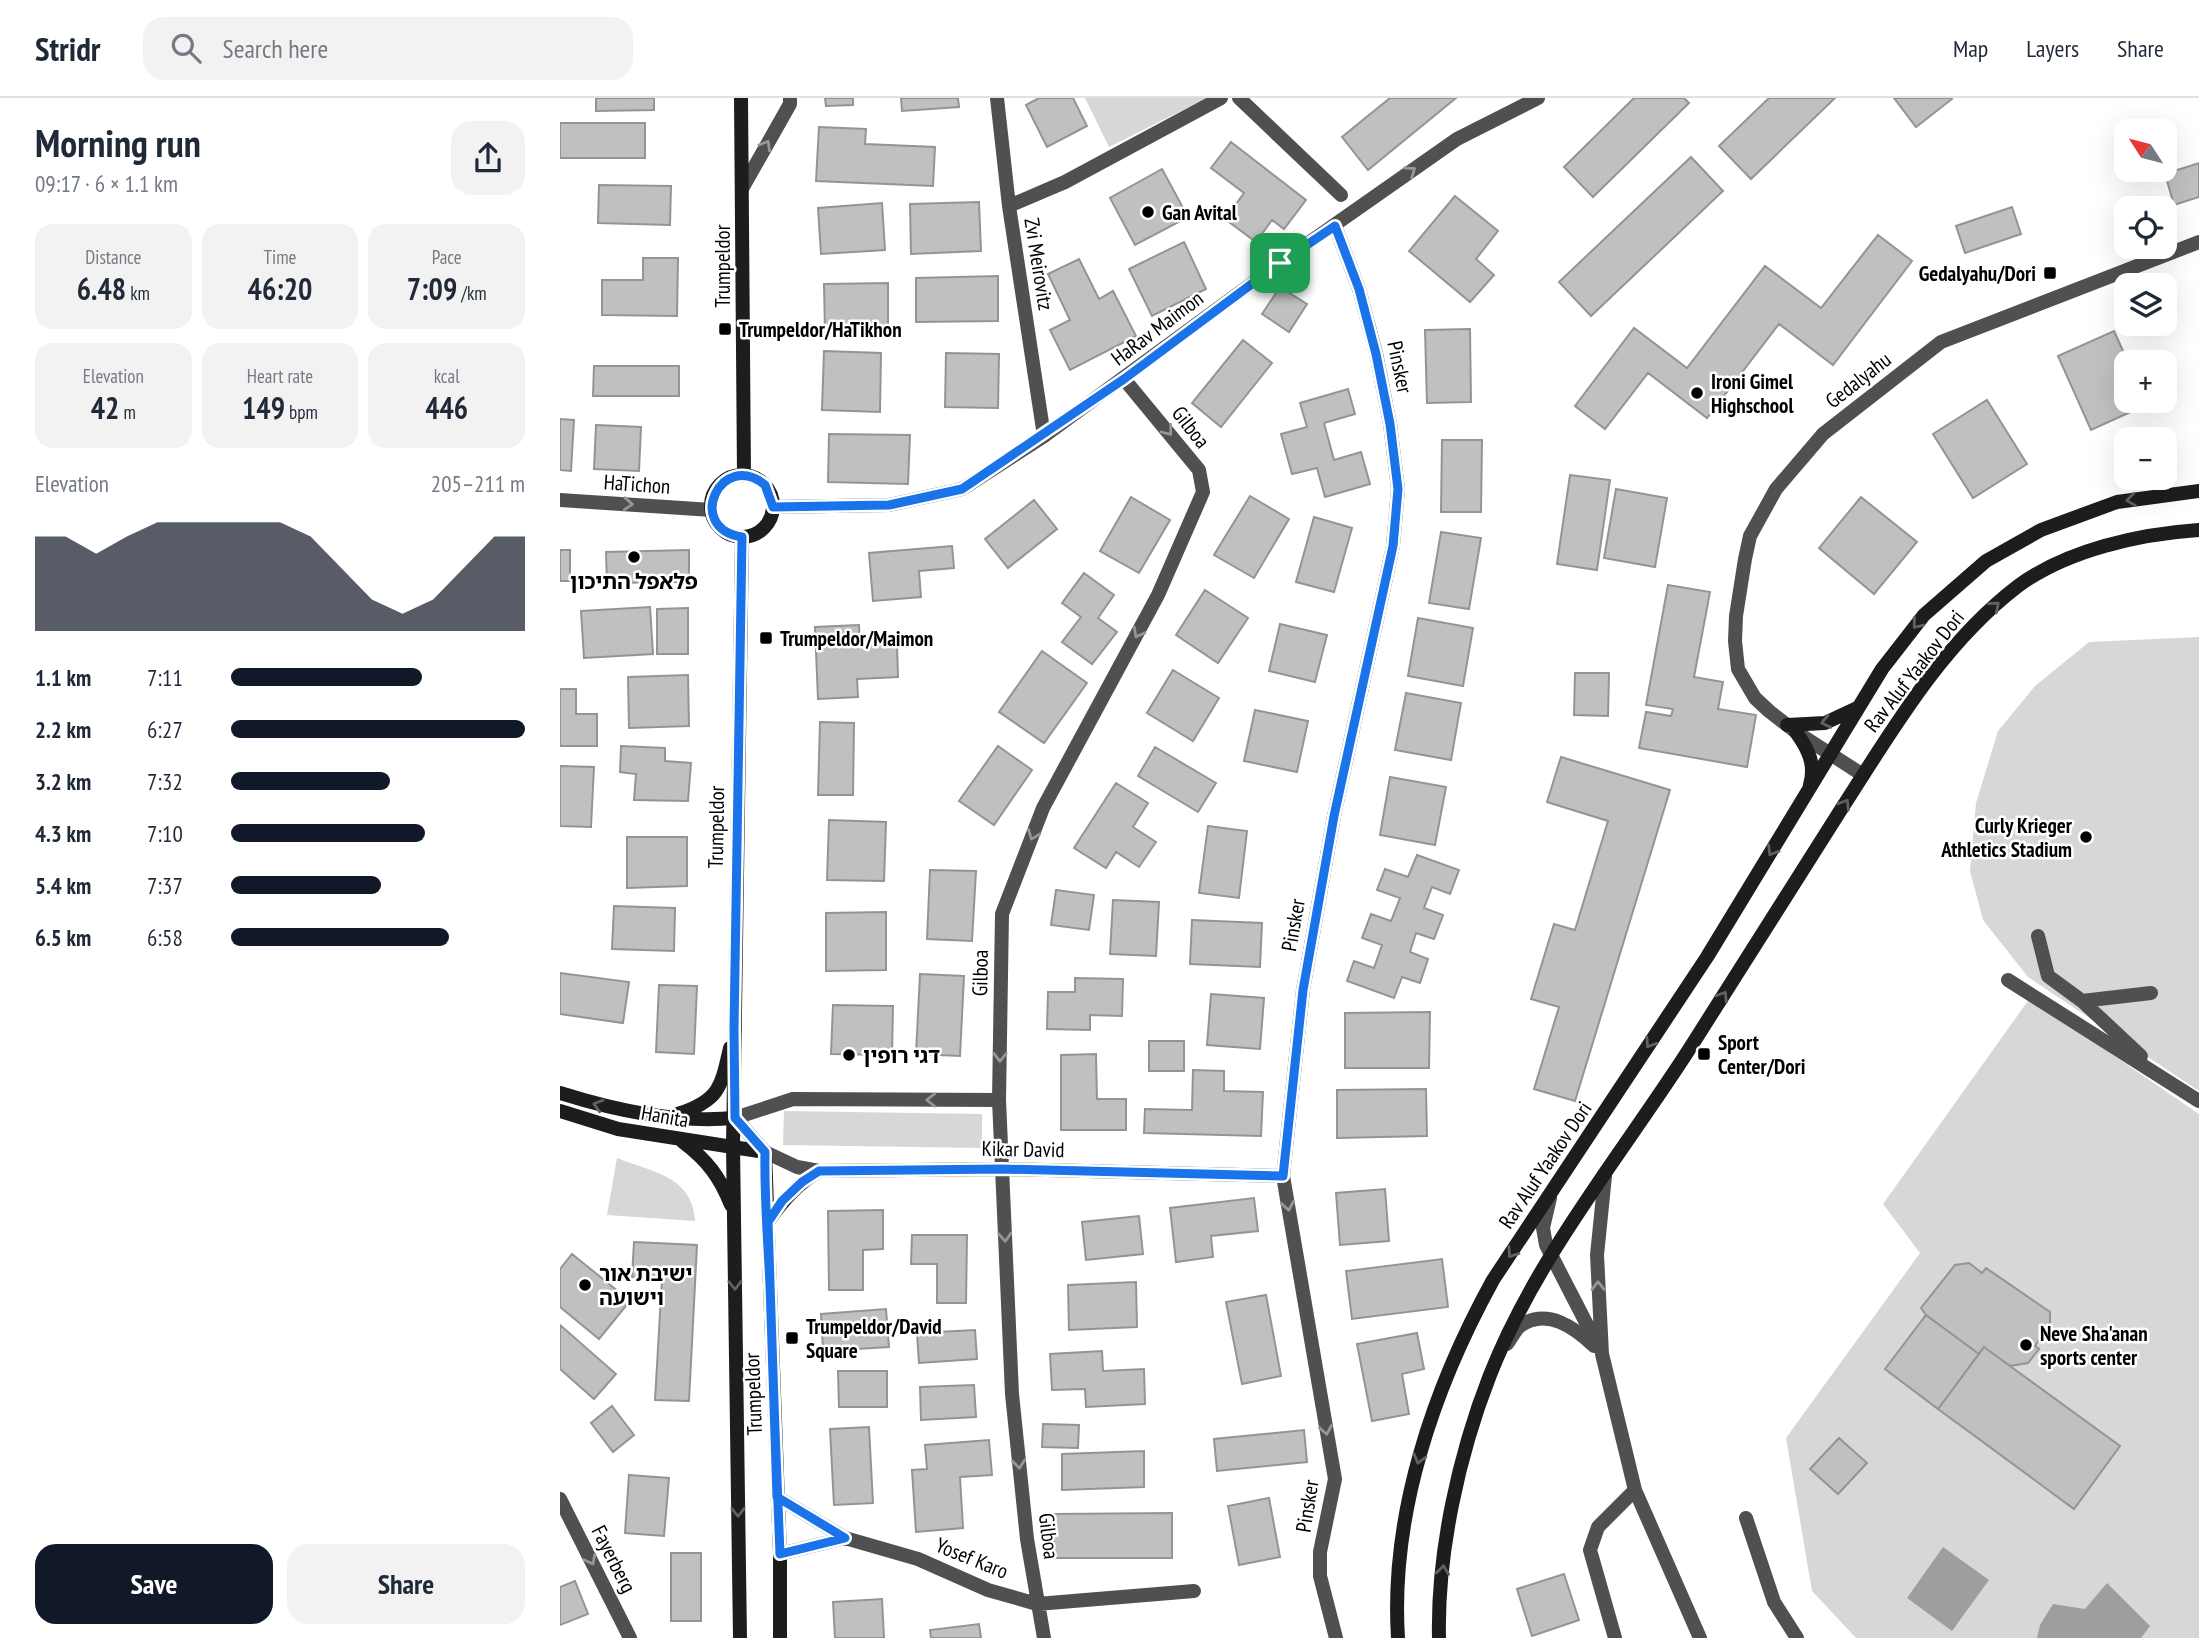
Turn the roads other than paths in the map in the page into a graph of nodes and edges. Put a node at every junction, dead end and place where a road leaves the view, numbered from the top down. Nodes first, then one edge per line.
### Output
1 (741, 98) edge
2 (997, 98) edge
3 (1221, 98) edge
4 (1240, 98) edge
5 (1538, 98) edge
6 (790, 101) edge
7 (743, 187) junction
8 (1341, 195) dead end
9 (1009, 206) junction
10 (1335, 226) junction
11 (2199, 242) edge
12 (1124, 379) junction
13 (1044, 436) junction
14 (744, 476) junction
15 (2199, 491) edge
16 (560, 500) edge
17 (773, 507) junction
18 (712, 510) junction
19 (2199, 530) edge
20 (742, 537) junction
21 (1861, 705) junction
22 (1791, 729) junction
23 (1831, 755) junction
24 (1863, 775) junction
25 (1808, 793) junction
26 (2038, 936) dead end
27 (2008, 980) dead end
28 (2151, 993) dead end
29 (2082, 1001) junction
30 (734, 1029) junction
31 (2165, 1078) junction
32 (560, 1093) edge
33 (999, 1100) junction
34 (2199, 1101) edge
35 (560, 1111) edge
36 (667, 1118) junction
37 (735, 1118) junction
38 (681, 1141) junction
39 (733, 1147) junction
40 (765, 1152) junction
41 (1002, 1169) junction
42 (819, 1171) junction
43 (1283, 1176) junction
44 (1605, 1176) junction
45 (1550, 1196) junction
46 (735, 1216) junction
47 (768, 1222) junction
48 (1552, 1257) junction
49 (1602, 1354) junction
50 (1499, 1355) junction
51 (1634, 1490) junction
52 (777, 1497) junction
53 (560, 1499) edge
54 (1746, 1518) dead end
55 (845, 1538) junction
56 (780, 1554) junction
57 (1194, 1591) dead end
58 (1037, 1604) junction
59 (628, 1635) edge
60 (612, 1638) edge
61 (740, 1638) edge
62 (780, 1638) edge
63 (1044, 1638) edge
64 (1336, 1638) edge
65 (1398, 1638) edge
66 (1439, 1638) edge
67 (1615, 1638) edge
68 (1700, 1638) edge
69 (1797, 1638) edge

1 - 7 main road, Trumpeldor
2 - 9 street, Zvi Meirovitz
3 - 9 street
4 - 8 street
10 -> 5 street, HaRav Maimon
7 -> 6 street
7 - 14 main road, Trumpeldor
9 - 13 street, Zvi Meirovitz
10 - 12 street, HaRav Maimon
10 - 43 street, Pinsker
11 - 22 street, Gedalyahu
12 - 13 street, HaRav Maimon
12 -> 33 street, Gilboa
13 - 17 street, HaRav Maimon
14 - 17 main road
14 - 18 main road
15 -> 21 main road, Rav Aluf Yaakov Dori
16 -> 18 street, HaTichon
17 - 20 main road
18 - 20 main road
24 -> 19 main road, Rav Aluf Yaakov Dori
20 - 30 main road, Trumpeldor
21 -> 22 main road
21 - 23 main road, Rav Aluf Yaakov Dori
22 - 23 street, Gedalyahu
22 - 25 main road
23 - 24 street
23 - 25 main road, Rav Aluf Yaakov Dori
44 -> 24 main road, Rav Aluf Yaakov Dori
25 -> 45 main road, Rav Aluf Yaakov Dori
26 - 29 street
27 - 31 street
28 - 29 street
29 - 31 street
30 - 36 main road
30 - 37 main road, Trumpeldor
31 - 34 street
36 -> 32 main road, Hanita
33 -> 37 street
33 - 41 street, Gilboa
35 - 38 main road, Hanita
36 - 37 main road, Hanita
37 - 39 main road, Trumpeldor
37 - 40 main road
38 - 39 main road, Hanita
38 - 46 main road
39 - 40 main road, Hanita
39 - 46 main road, Trumpeldor
40 - 42 street, Kikar David
40 - 47 main road, Trumpeldor
41 - 42 street, Kikar David
41 - 43 street, Kikar David
41 -> 58 street, Gilboa
42 - 47 main road
43 -> 64 street, Pinsker
44 - 48 main road, Rav Aluf Yaakov Dori
49 -> 44 street
45 - 48 street
45 -> 65 main road, Rav Aluf Yaakov Dori
46 -> 61 main road, Trumpeldor
47 - 52 main road, Trumpeldor
48 - 49 street
48 - 50 main road, Rav Aluf Yaakov Dori
49 - 50 street
49 - 51 street
66 -> 50 main road, Rav Aluf Yaakov Dori
51 - 67 street
51 - 68 street
52 - 55 street
52 - 56 main road, Trumpeldor
53 -> 59 street, Fayerberg
54 - 69 street
55 - 56 street, Yosef Karo
55 - 58 street, Yosef Karo
56 - 62 main road, Trumpeldor
57 - 58 street, Yosef Karo
58 - 63 street, Gilboa
59 - 60 street

